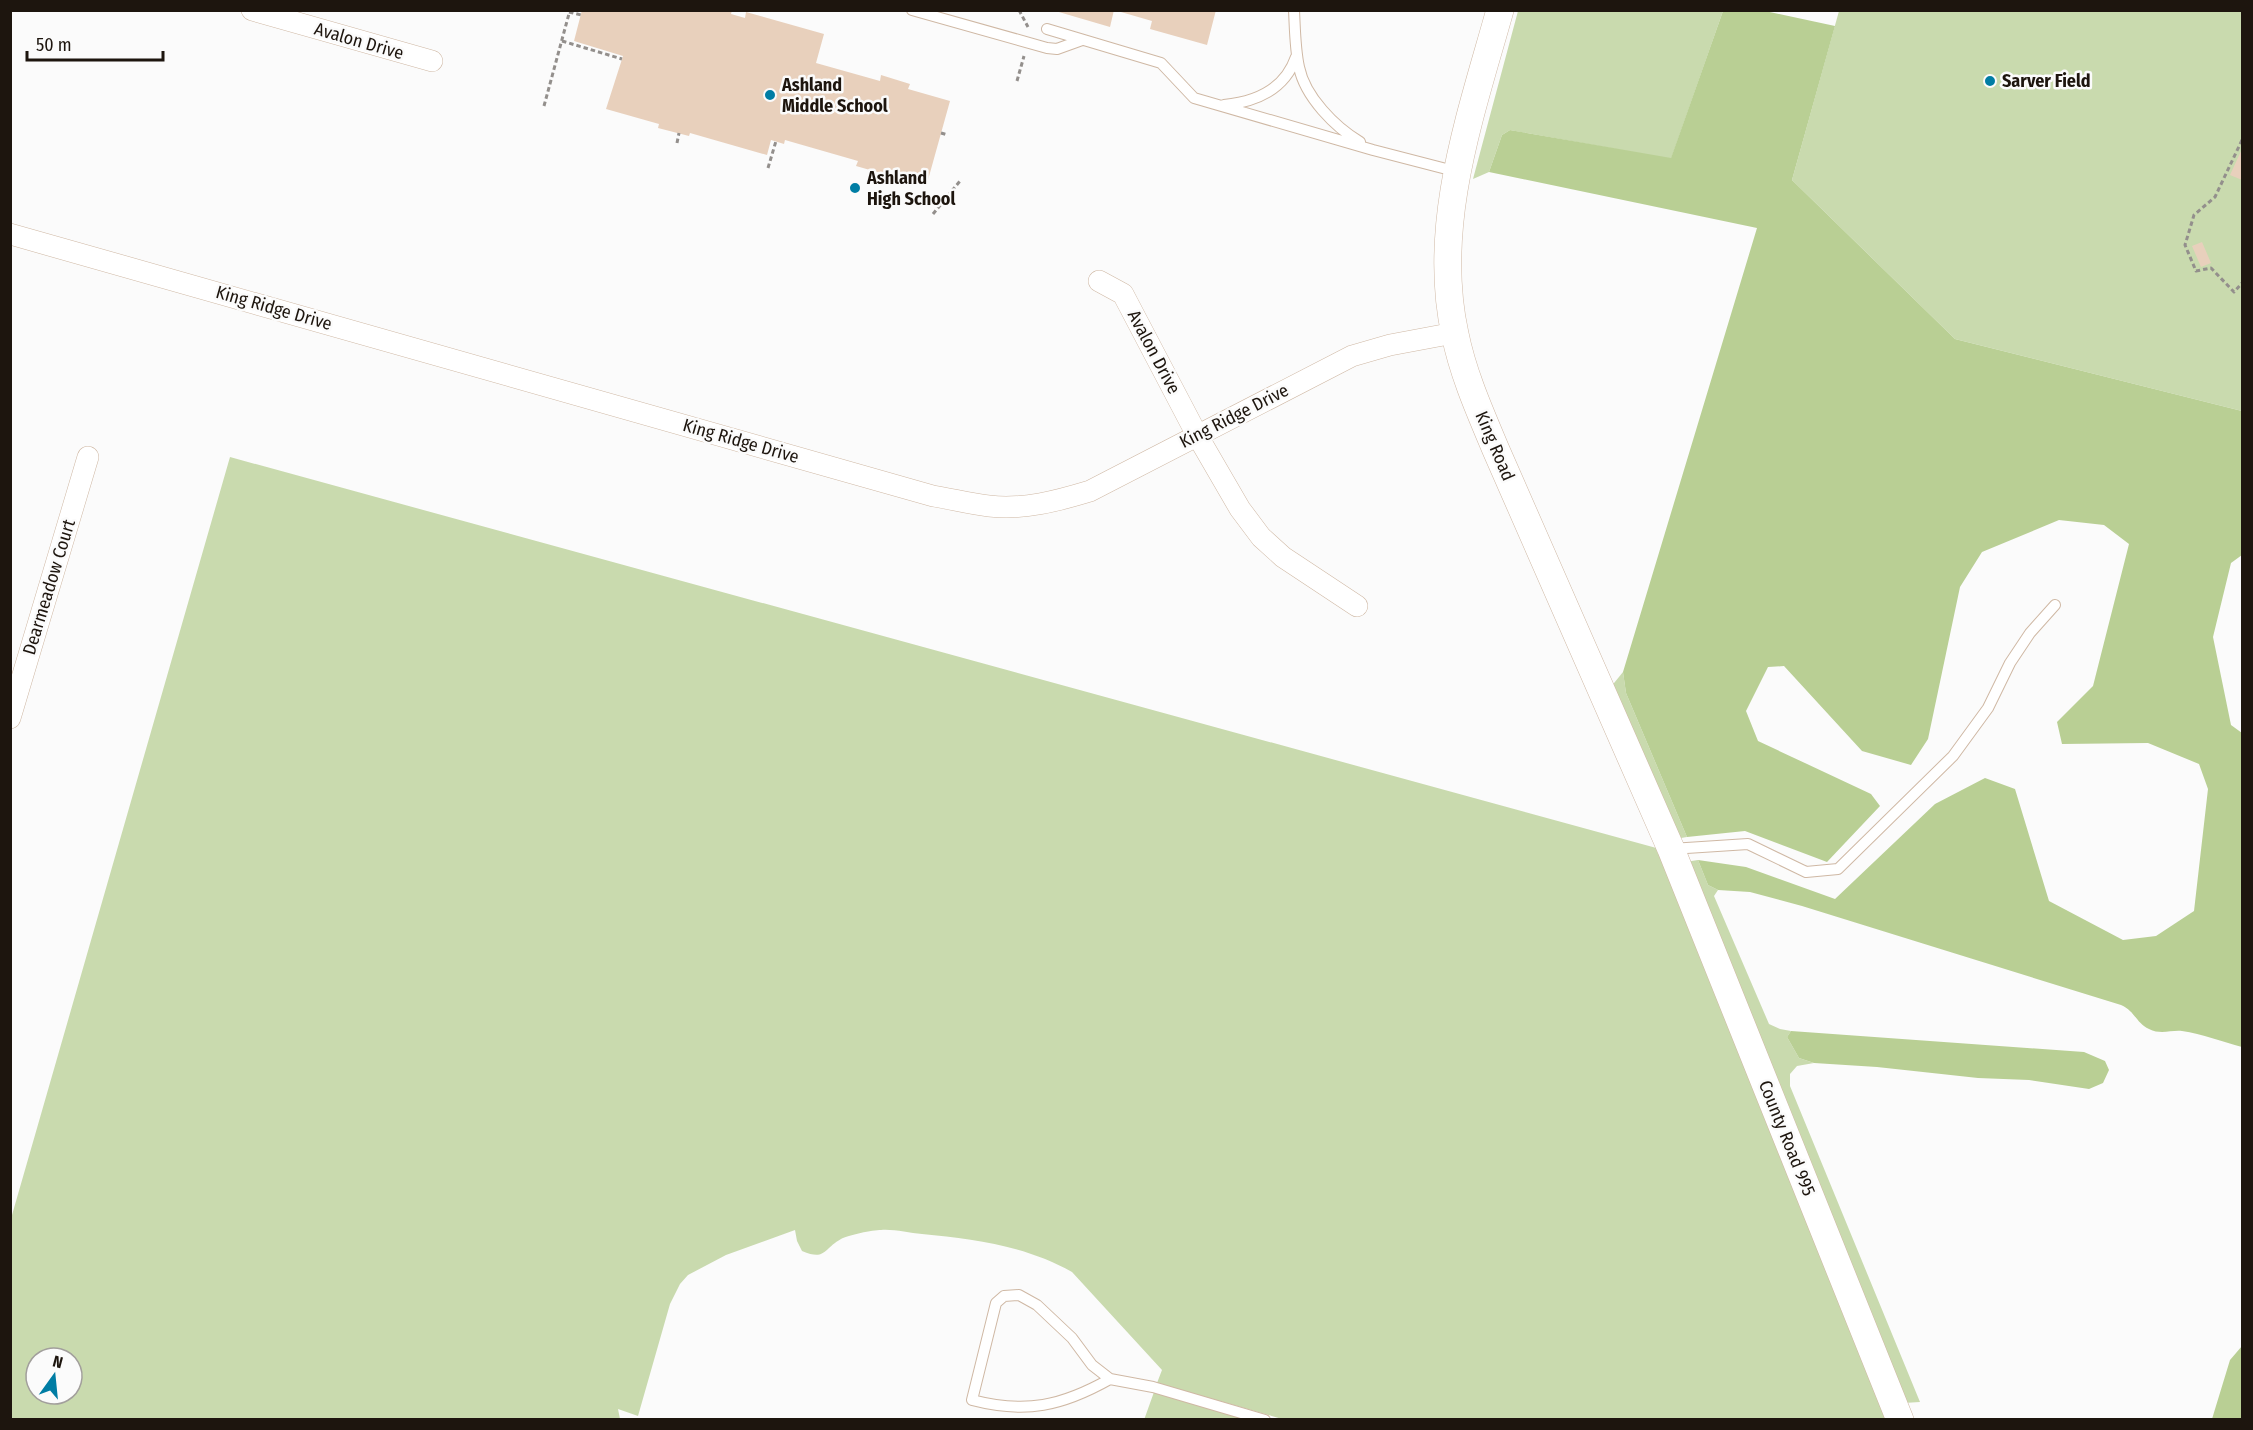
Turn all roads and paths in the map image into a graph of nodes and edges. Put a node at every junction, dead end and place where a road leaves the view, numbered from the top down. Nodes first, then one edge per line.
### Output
1 (252, 10) edge
2 (912, 10) edge
3 (1019, 10) edge
4 (1294, 10) edge
5 (1500, 10) edge
6 (570, 11) edge
7 (581, 15) dead end
8 (1047, 29) dead end
9 (1031, 32) dead end
10 (1082, 40) junction
11 (561, 41) junction
12 (1298, 54) junction
13 (1024, 56) dead end
14 (622, 59) dead end
15 (432, 61) dead end
16 (1017, 81) dead end
17 (544, 106) dead end
18 (1219, 106) junction
19 (680, 133) dead end
20 (941, 133) dead end
21 (948, 135) dead end
22 (2242, 140) edge
23 (776, 141) dead end
24 (677, 143) dead end
25 (1373, 150) junction
26 (768, 168) dead end
27 (1458, 172) junction
28 (960, 181) dead end
29 (933, 214) dead end
30 (10, 234) edge
31 (1099, 281) dead end
32 (2242, 283) edge
33 (1454, 333) junction
34 (1197, 435) junction
35 (88, 457) dead end
36 (2055, 605) dead end
37 (1357, 606) dead end
38 (10, 718) edge
39 (1672, 853) junction
40 (1110, 1379) junction
41 (1265, 1419) edge
42 (1900, 1419) edge

1 - 15 street, Avalon Drive
2 - 10 lane
3 - 9 path
4 - 12 lane
5 - 27 street, King Road
6 - 7 path
6 - 11 path
8 - 10 lane
10 - 18 lane
11 - 14 path
11 - 17 path
12 - 18 lane
12 - 25 lane
13 - 16 path
18 - 25 lane
19 - 24 path
20 - 21 path
22 - 32 path
23 - 26 path
25 - 27 lane
27 - 33 street, King Road
28 - 29 path
30 - 34 street, King Ridge Drive
31 - 34 street, Avalon Drive
33 - 34 street, King Ridge Drive
33 - 39 street, King Road
34 - 37 street, Avalon Drive
35 - 38 street, Dearmeadow Court
36 - 39 lane
39 - 42 street, County Road 995
40 - 40 lane
40 - 41 lane

